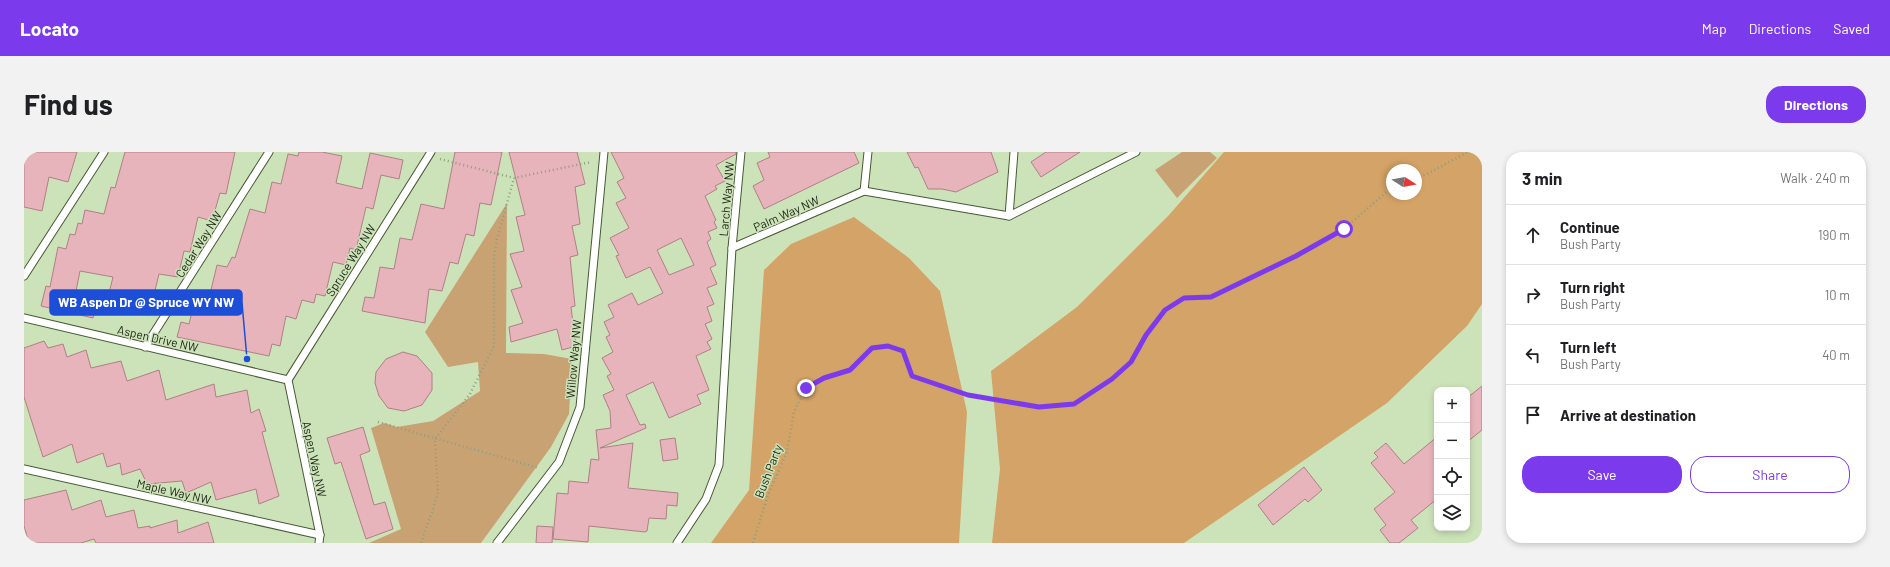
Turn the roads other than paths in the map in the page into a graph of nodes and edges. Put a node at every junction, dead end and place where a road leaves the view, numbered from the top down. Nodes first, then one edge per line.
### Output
1 (104, 152) edge
2 (269, 152) edge
3 (741, 152) edge
4 (868, 152) edge
5 (1014, 152) edge
6 (1136, 152) edge
7 (429, 154) edge
8 (604, 156) edge
9 (864, 191) junction
10 (1009, 216) junction
11 (732, 248) junction
12 (24, 276) edge
13 (24, 318) edge
14 (145, 347) junction
15 (288, 380) junction
16 (24, 469) edge
17 (320, 535) junction
18 (319, 543) edge
19 (497, 543) edge
20 (677, 543) edge

1 - 12 lane
2 - 14 lane, Cedar Way NW
3 - 11 lane, Larch Way NW
4 - 9 lane
5 - 10 lane
6 - 10 lane
7 - 15 lane, Spruce Way NW
8 - 19 lane, Willow Way NW
9 - 10 lane
9 - 11 lane, Palm Way NW
11 - 20 lane
13 - 14 lane, Aspen Drive NW
14 - 15 lane, Aspen Drive NW
15 - 17 lane, Aspen Way NW
16 - 17 lane, Maple Way NW
17 - 18 lane, Aspen Way NW

